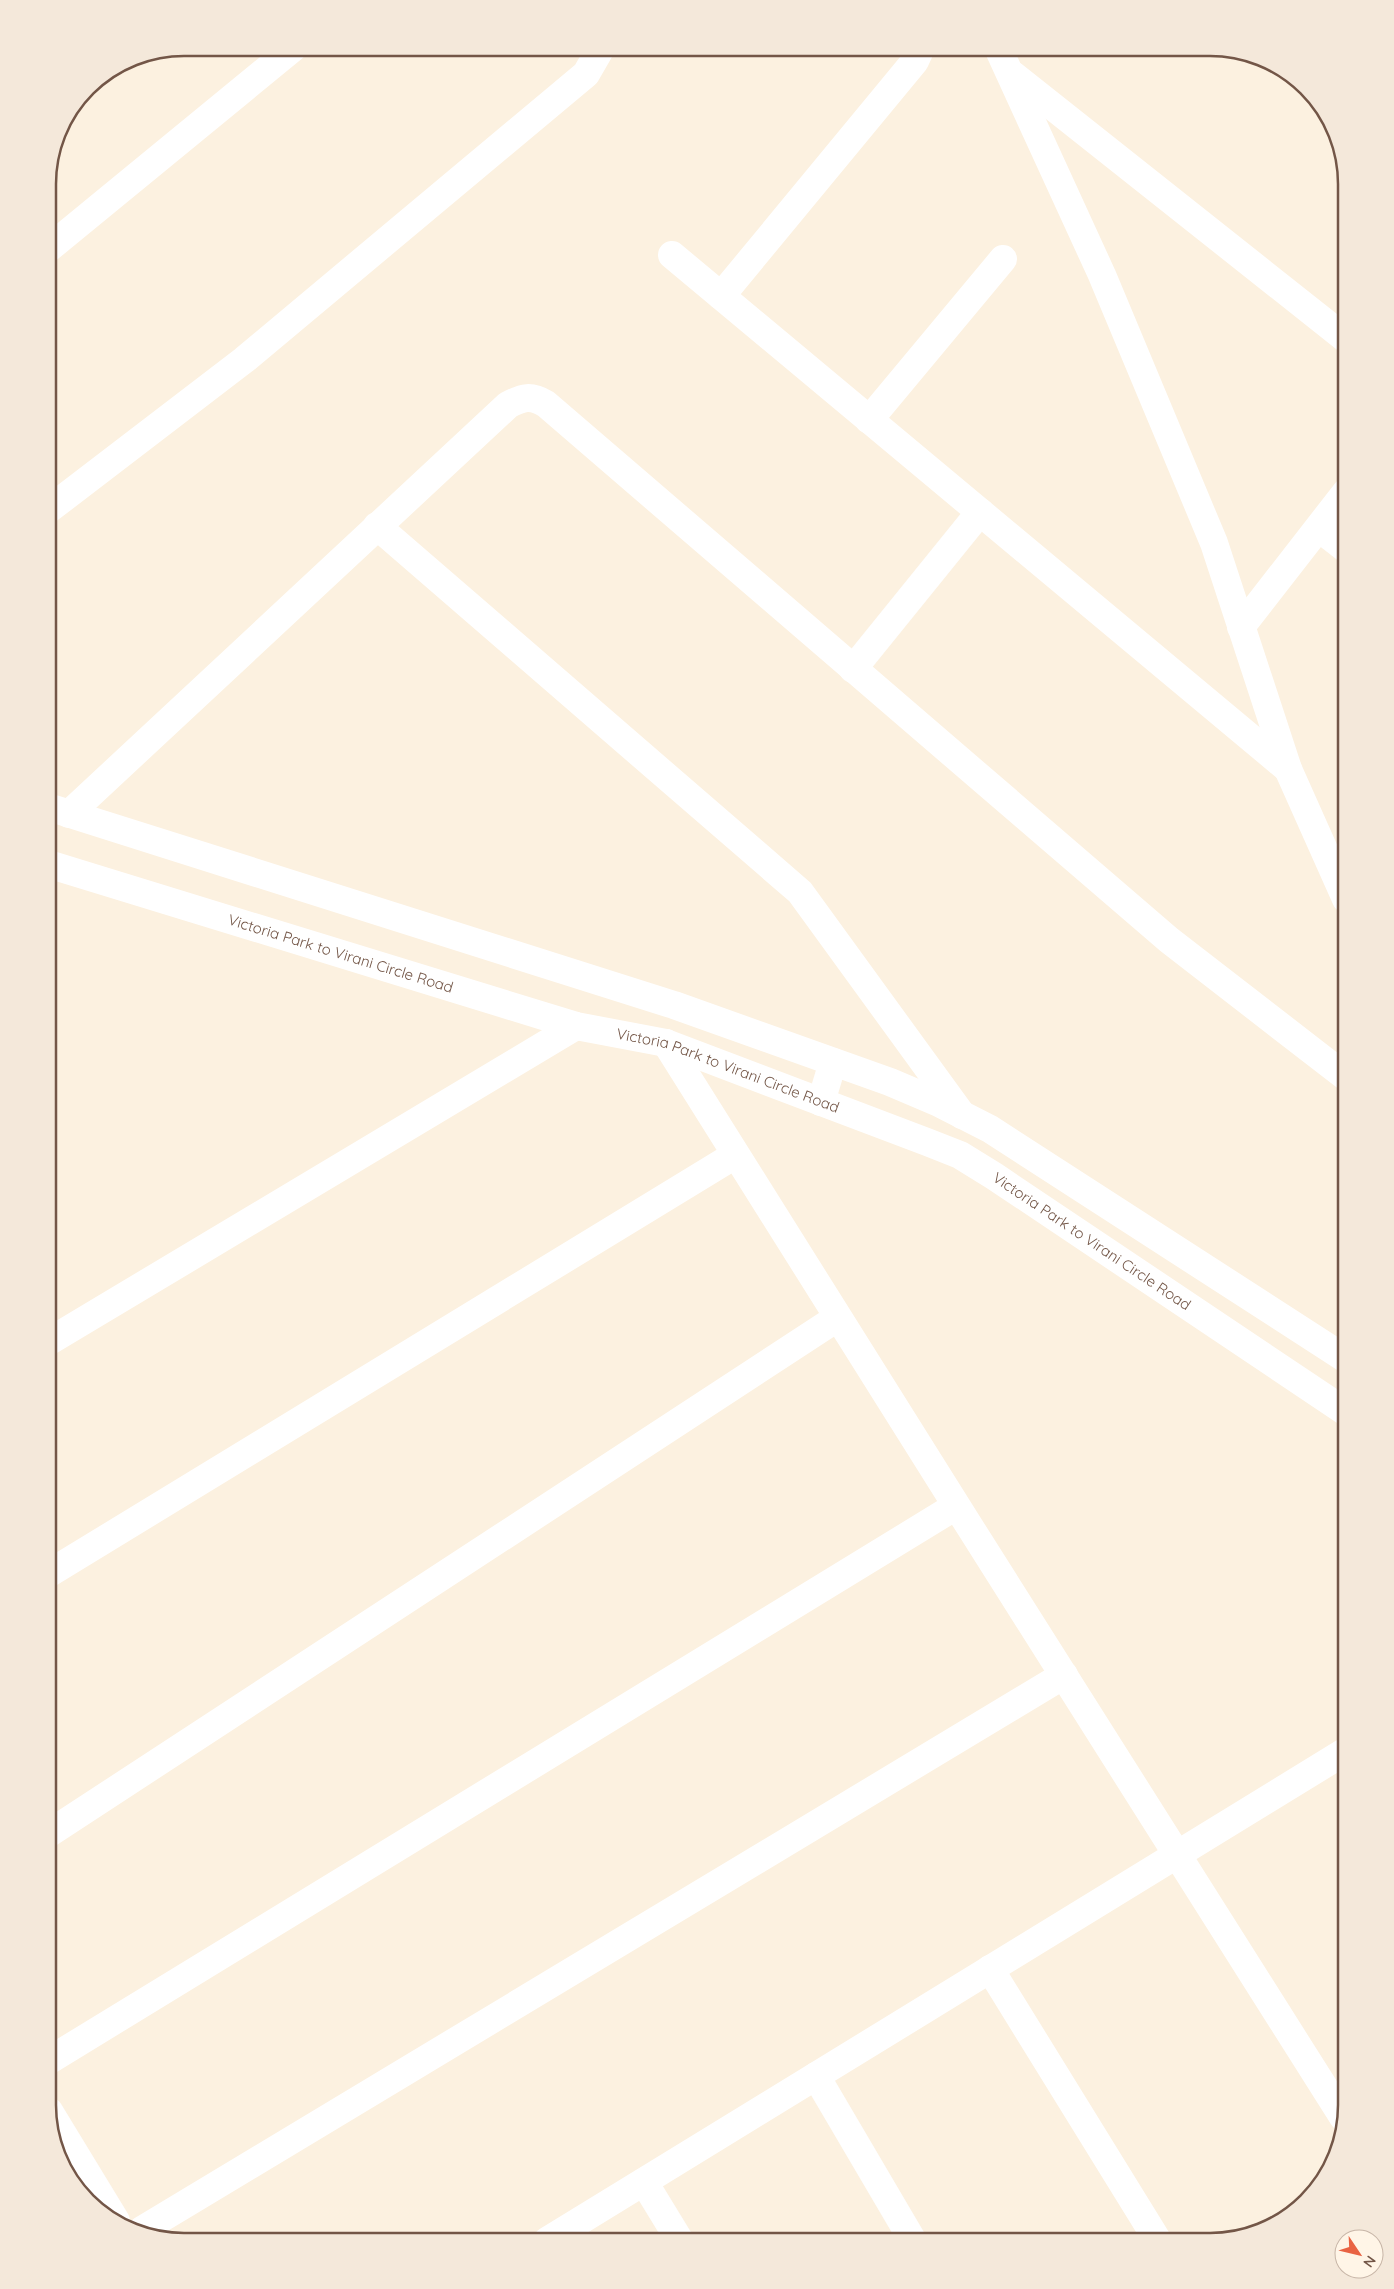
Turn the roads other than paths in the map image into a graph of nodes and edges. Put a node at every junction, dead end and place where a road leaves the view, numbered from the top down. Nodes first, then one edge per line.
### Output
1 (283, 56) edge
2 (595, 56) edge
3 (917, 57) edge
4 (1002, 57) edge
5 (1010, 73) junction
6 (57, 242) edge
7 (672, 255) dead end
8 (1003, 259) dead end
9 (721, 296) junction
10 (1338, 333) edge
11 (869, 420) junction
12 (1338, 502) edge
13 (57, 503) edge
14 (980, 512) junction
15 (377, 526) junction
16 (1318, 528) junction
17 (1338, 543) edge
18 (1241, 627) junction
19 (853, 669) junction
20 (1288, 769) junction
21 (59, 810) edge
22 (1338, 855) edge
23 (57, 867) edge
24 (576, 1026) junction
25 (666, 1043) junction
26 (833, 1062) junction
27 (1338, 1071) edge
28 (821, 1102) junction
29 (962, 1115) junction
30 (735, 1155) junction
31 (837, 1318) junction
32 (56, 1337) edge
33 (1338, 1354) edge
34 (1338, 1407) edge
35 (956, 1506) junction
36 (56, 1569) edge
37 (1064, 1675) junction
38 (1338, 1756) edge
39 (56, 1829) edge
40 (1178, 1854) junction
41 (990, 1969) junction
42 (56, 2056) edge
43 (816, 2076) junction
44 (1338, 2109) edge
45 (60, 2134) edge
46 (79, 2174) edge
47 (644, 2182) junction
48 (101, 2201) edge
49 (147, 2227) edge
50 (561, 2232) edge
51 (675, 2232) edge
52 (908, 2233) edge
53 (1152, 2233) edge

1 - 6 street
2 - 13 street
3 - 9 street
4 - 5 street
5 - 10 street
5 - 18 street
7 - 9 street
8 - 11 street
9 - 11 street
11 - 14 street
12 - 16 street
14 - 19 street
14 - 20 street
15 - 19 street
15 - 21 street
15 - 29 street
16 - 17 street
16 - 18 street
18 - 20 street
19 - 27 street
20 - 22 street
21 - 26 street
23 - 24 street, Victoria Park to Virani Circle Road
24 - 25 street, Victoria Park to Virani Circle Road
24 - 32 street
25 - 28 street, Victoria Park to Virani Circle Road
25 - 30 street
26 - 28 street
26 - 29 street
28 - 34 street, Victoria Park to Virani Circle Road
29 - 33 street
30 - 31 street
30 - 36 street
31 - 35 street
31 - 39 street
35 - 37 street
35 - 42 street
37 - 40 street
37 - 49 street
38 - 40 street
40 - 41 street
40 - 44 street
41 - 43 street
41 - 53 street
43 - 47 street
43 - 52 street
45 - 46 street
46 - 48 street
47 - 50 street
47 - 51 street

